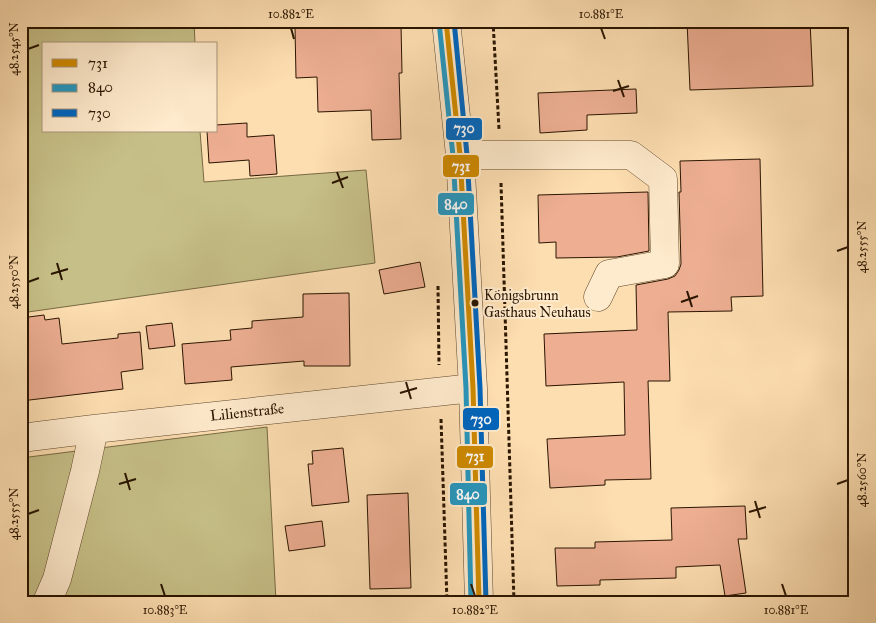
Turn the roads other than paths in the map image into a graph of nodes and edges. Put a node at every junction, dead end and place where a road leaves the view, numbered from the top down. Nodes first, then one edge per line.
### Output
1 (446, 21) edge
2 (460, 155) junction
3 (598, 297) dead end
4 (473, 388) junction
5 (94, 429) junction
6 (21, 438) edge
7 (47, 602) edge
8 (479, 602) edge

1 - 2 street
2 - 3 street
2 - 4 street
4 - 5 street, Lilienstraße
4 - 8 street
5 - 6 street, Lilienstraße
5 - 7 street

